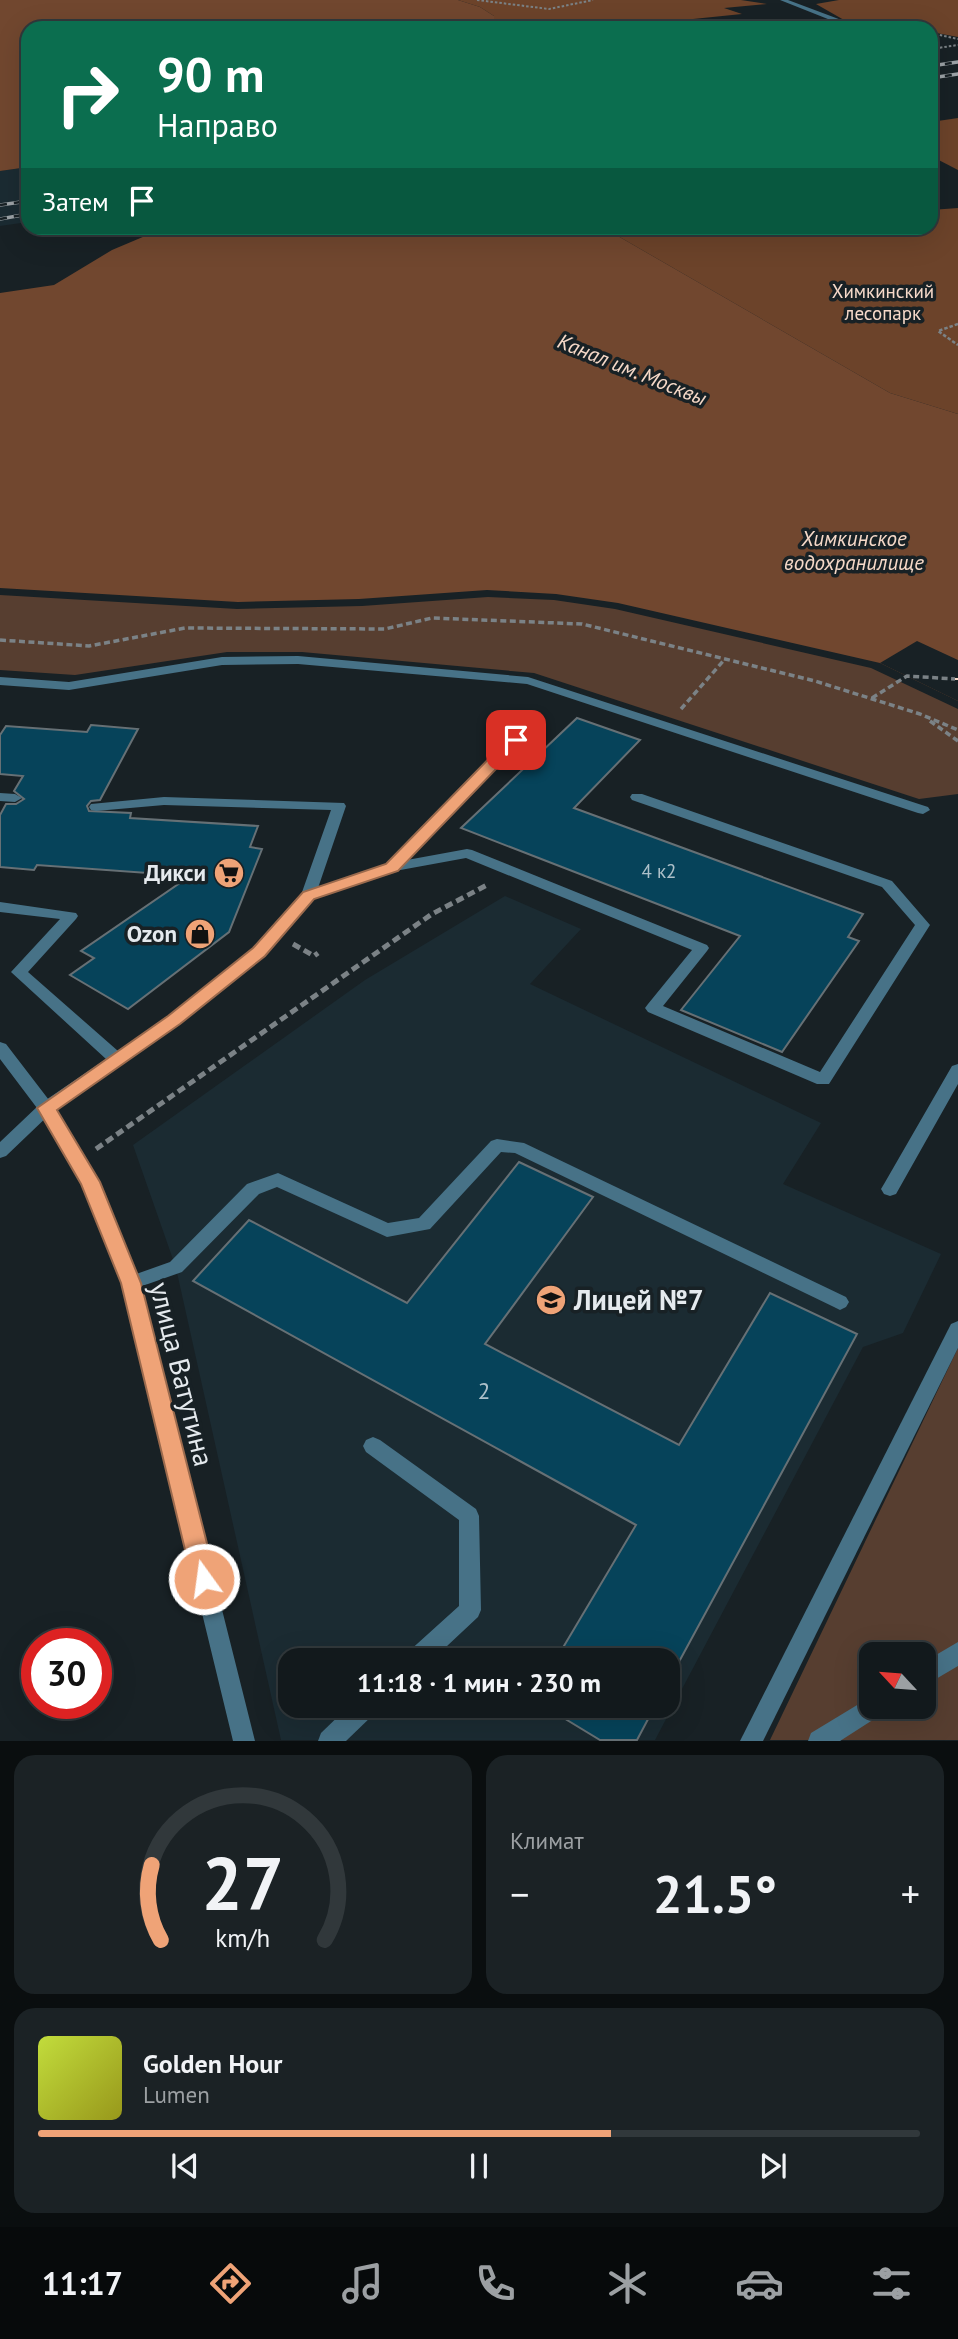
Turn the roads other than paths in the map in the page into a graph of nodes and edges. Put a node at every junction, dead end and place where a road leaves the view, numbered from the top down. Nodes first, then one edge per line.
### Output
1 (783, 0) edge
2 (838, 21) edge
3 (0, 681) edge
4 (516, 740) dead end
5 (0, 797) edge
6 (637, 797) dead end
7 (15, 798) dead end
8 (96, 807) dead end
9 (923, 810) dead end
10 (392, 867) junction
11 (308, 896) junction
12 (0, 907) edge
13 (0, 1048) edge
14 (117, 1059) junction
15 (958, 1070) edge
16 (46, 1108) junction
17 (0, 1152) edge
18 (890, 1189) dead end
19 (131, 1283) junction
20 (839, 1302) dead end
21 (958, 1329) edge
22 (373, 1446) dead end
23 (429, 1648) edge
24 (958, 1653) edge
25 (936, 1667) edge
26 (859, 1716) edge
27 (353, 1718) edge
28 (244, 1741) edge
29 (329, 1741) edge
30 (751, 1741) edge
31 (819, 1741) edge

1 - 2 street
3 - 9 street
4 - 10 street
5 - 7 street
6 - 10 street
8 - 11 street
10 - 11 street
11 - 14 street
12 - 14 street
13 - 16 street, улица Ватутина
14 - 16 street
15 - 18 street
16 - 17 street
16 - 19 street, улица Ватутина
19 - 20 street
19 - 28 street, улица Ватутина
21 - 30 street
22 - 23 street
24 - 25 street
26 - 31 street
27 - 29 street

